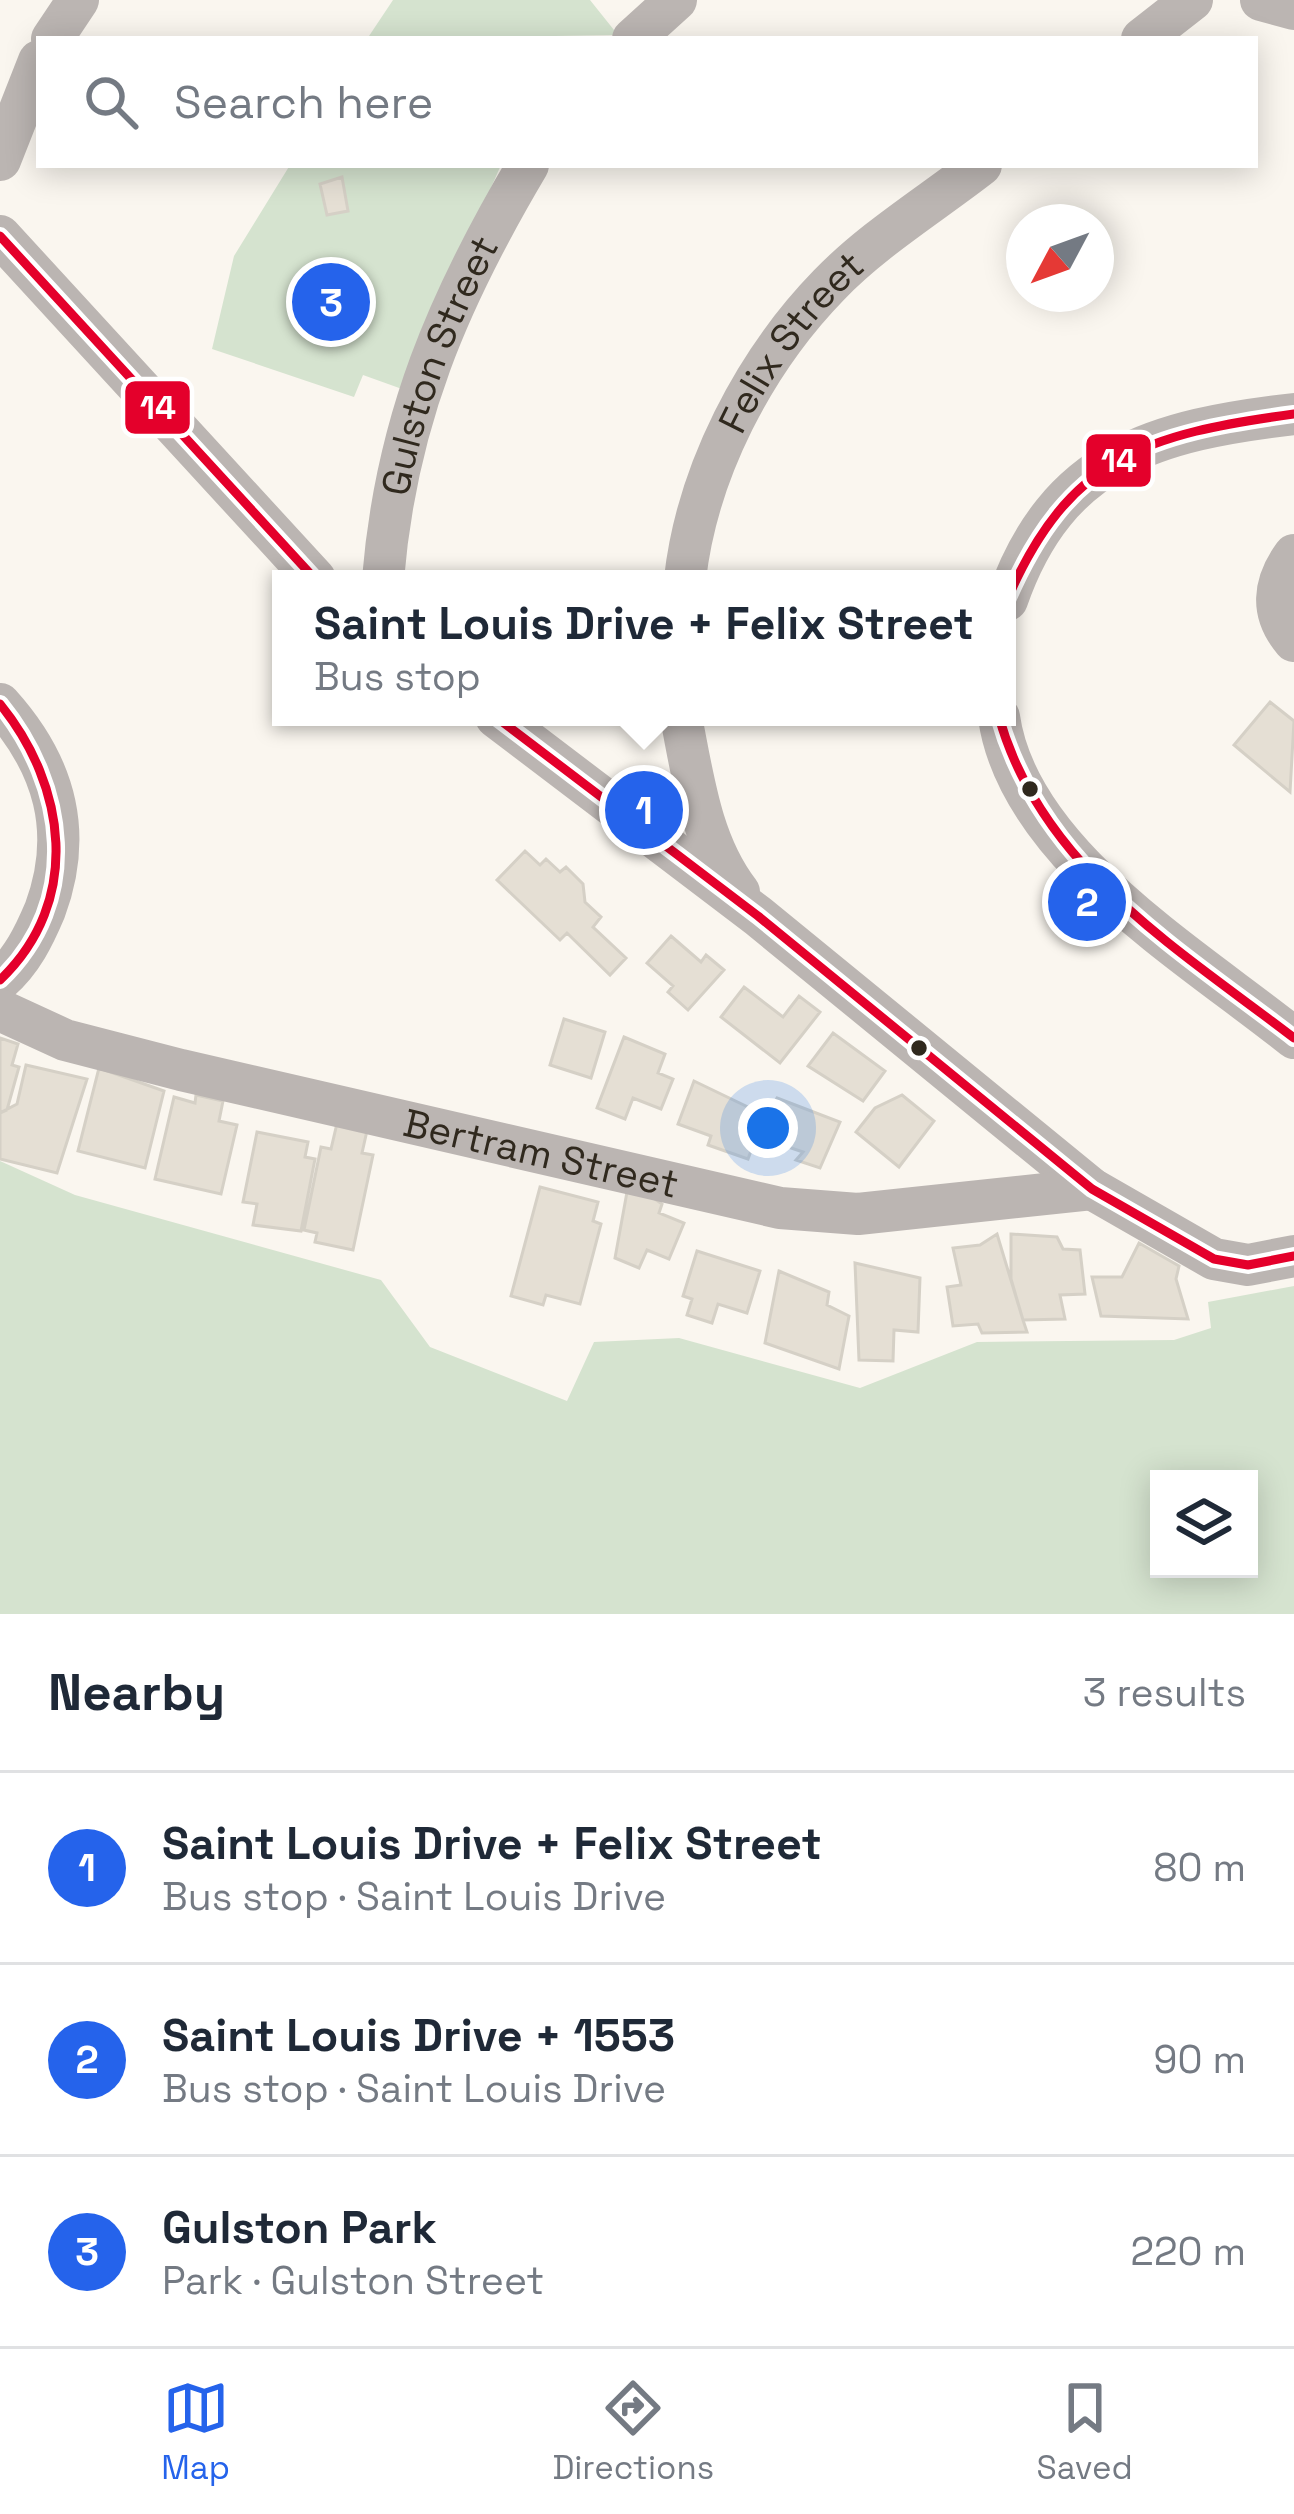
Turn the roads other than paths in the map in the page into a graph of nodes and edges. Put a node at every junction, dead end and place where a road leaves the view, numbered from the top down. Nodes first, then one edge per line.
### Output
1 (78, 0) edge
2 (676, 0) edge
3 (1192, 0) edge
4 (1261, 0) edge
5 (1294, 9) edge
6 (54, 36) edge
7 (636, 36) edge
8 (1146, 36) edge
9 (36, 69) edge
10 (0, 160) edge
11 (526, 168) edge
12 (977, 168) edge
13 (0, 236) edge
14 (1294, 414) edge
15 (1294, 555) edge
16 (307, 570) edge
17 (384, 570) edge
18 (687, 570) edge
19 (1016, 580) edge
20 (1294, 641) edge
21 (0, 704) edge
22 (508, 726) edge
23 (684, 726) edge
24 (1002, 726) edge
25 (758, 916) junction
26 (0, 980) edge
27 (0, 1010) edge
28 (1294, 1038) edge
29 (1092, 1189) junction
30 (1294, 1256) edge

1 - 6 street
2 - 7 street
3 - 8 street
4 - 5 street
9 - 10 street
11 - 17 street, Gulston Street
12 - 18 street, Felix Street
13 - 16 street
14 - 19 street
15 - 20 street
21 - 26 street
22 - 25 street
23 - 25 street
24 - 28 street
25 - 29 street
27 - 29 street, Bertram Street
29 - 30 street

